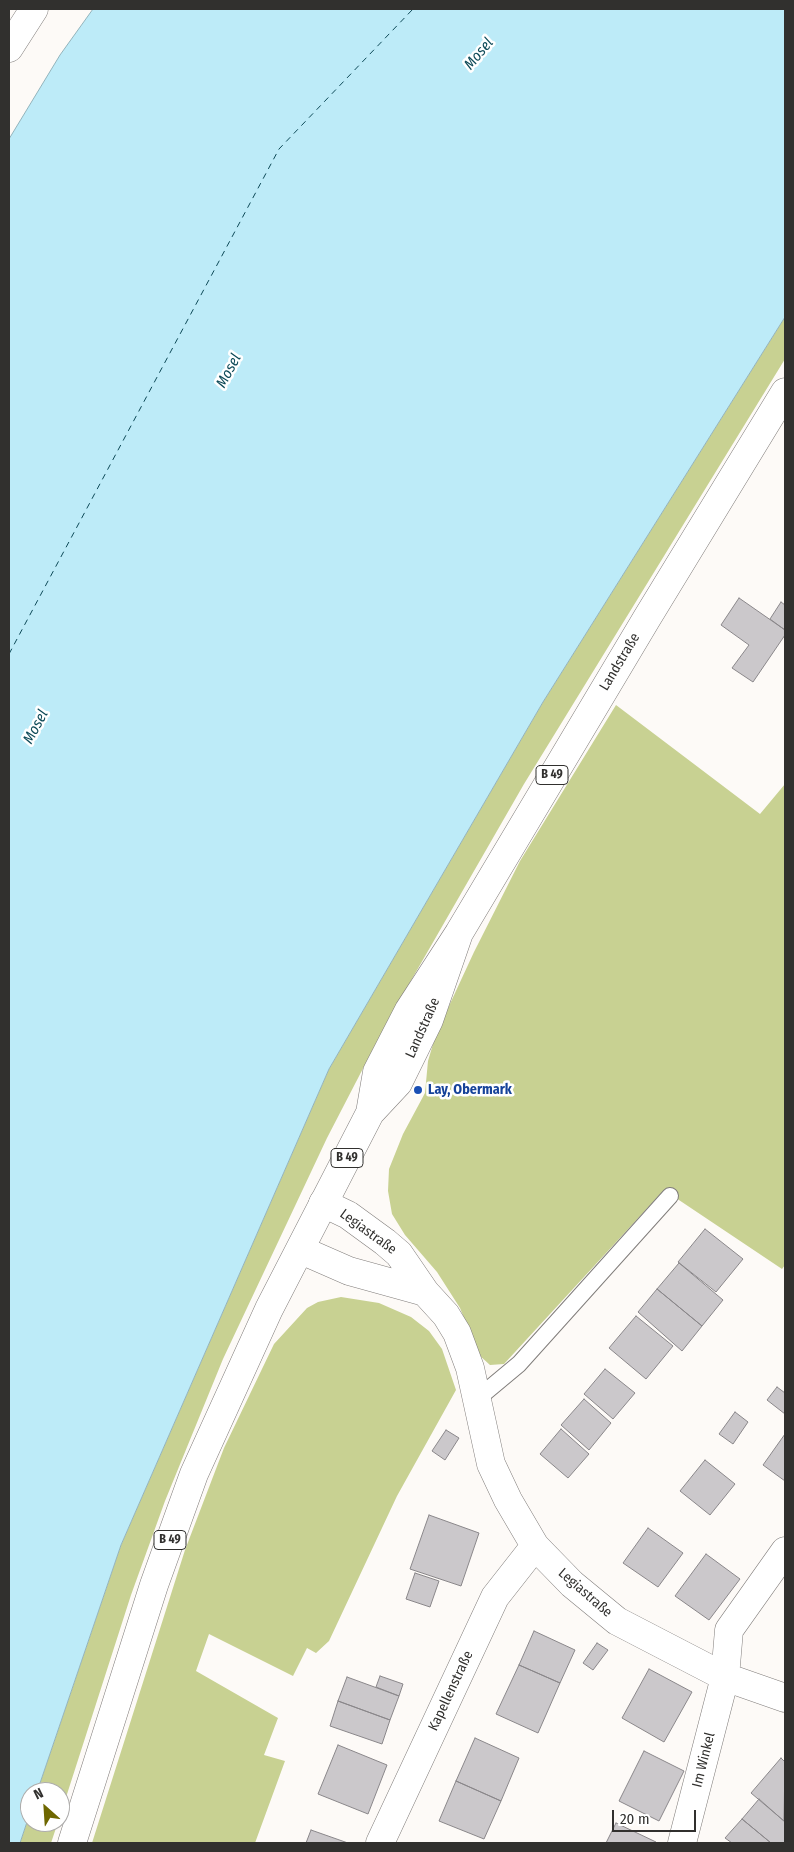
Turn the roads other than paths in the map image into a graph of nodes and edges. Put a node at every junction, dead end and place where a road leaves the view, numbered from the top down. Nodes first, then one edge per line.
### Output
1 (34, 9) edge
2 (9, 48) edge
3 (785, 392) edge
4 (670, 1196) dead end
5 (323, 1203) junction
6 (300, 1250) junction
7 (425, 1292) junction
8 (477, 1399) junction
9 (535, 1546) junction
10 (785, 1551) edge
11 (725, 1677) junction
12 (785, 1698) edge
13 (72, 1843) edge
14 (380, 1843) edge
15 (682, 1843) edge

1 - 2 main road
3 - 5 main road, Landstraße / B 49
4 - 8 lane
5 - 6 main road, Landstraße / B 49
5 - 7 main road, Legiastraße
6 - 7 main road
6 - 13 main road, B 49
7 - 8 main road, Legiastraße
8 - 9 main road, Legiastraße
9 - 11 main road, Legiastraße
9 - 14 main road, Kapellenstraße
10 - 11 main road, Im Winkel
11 - 12 main road, Legiastraße
11 - 15 main road, Im Winkel

